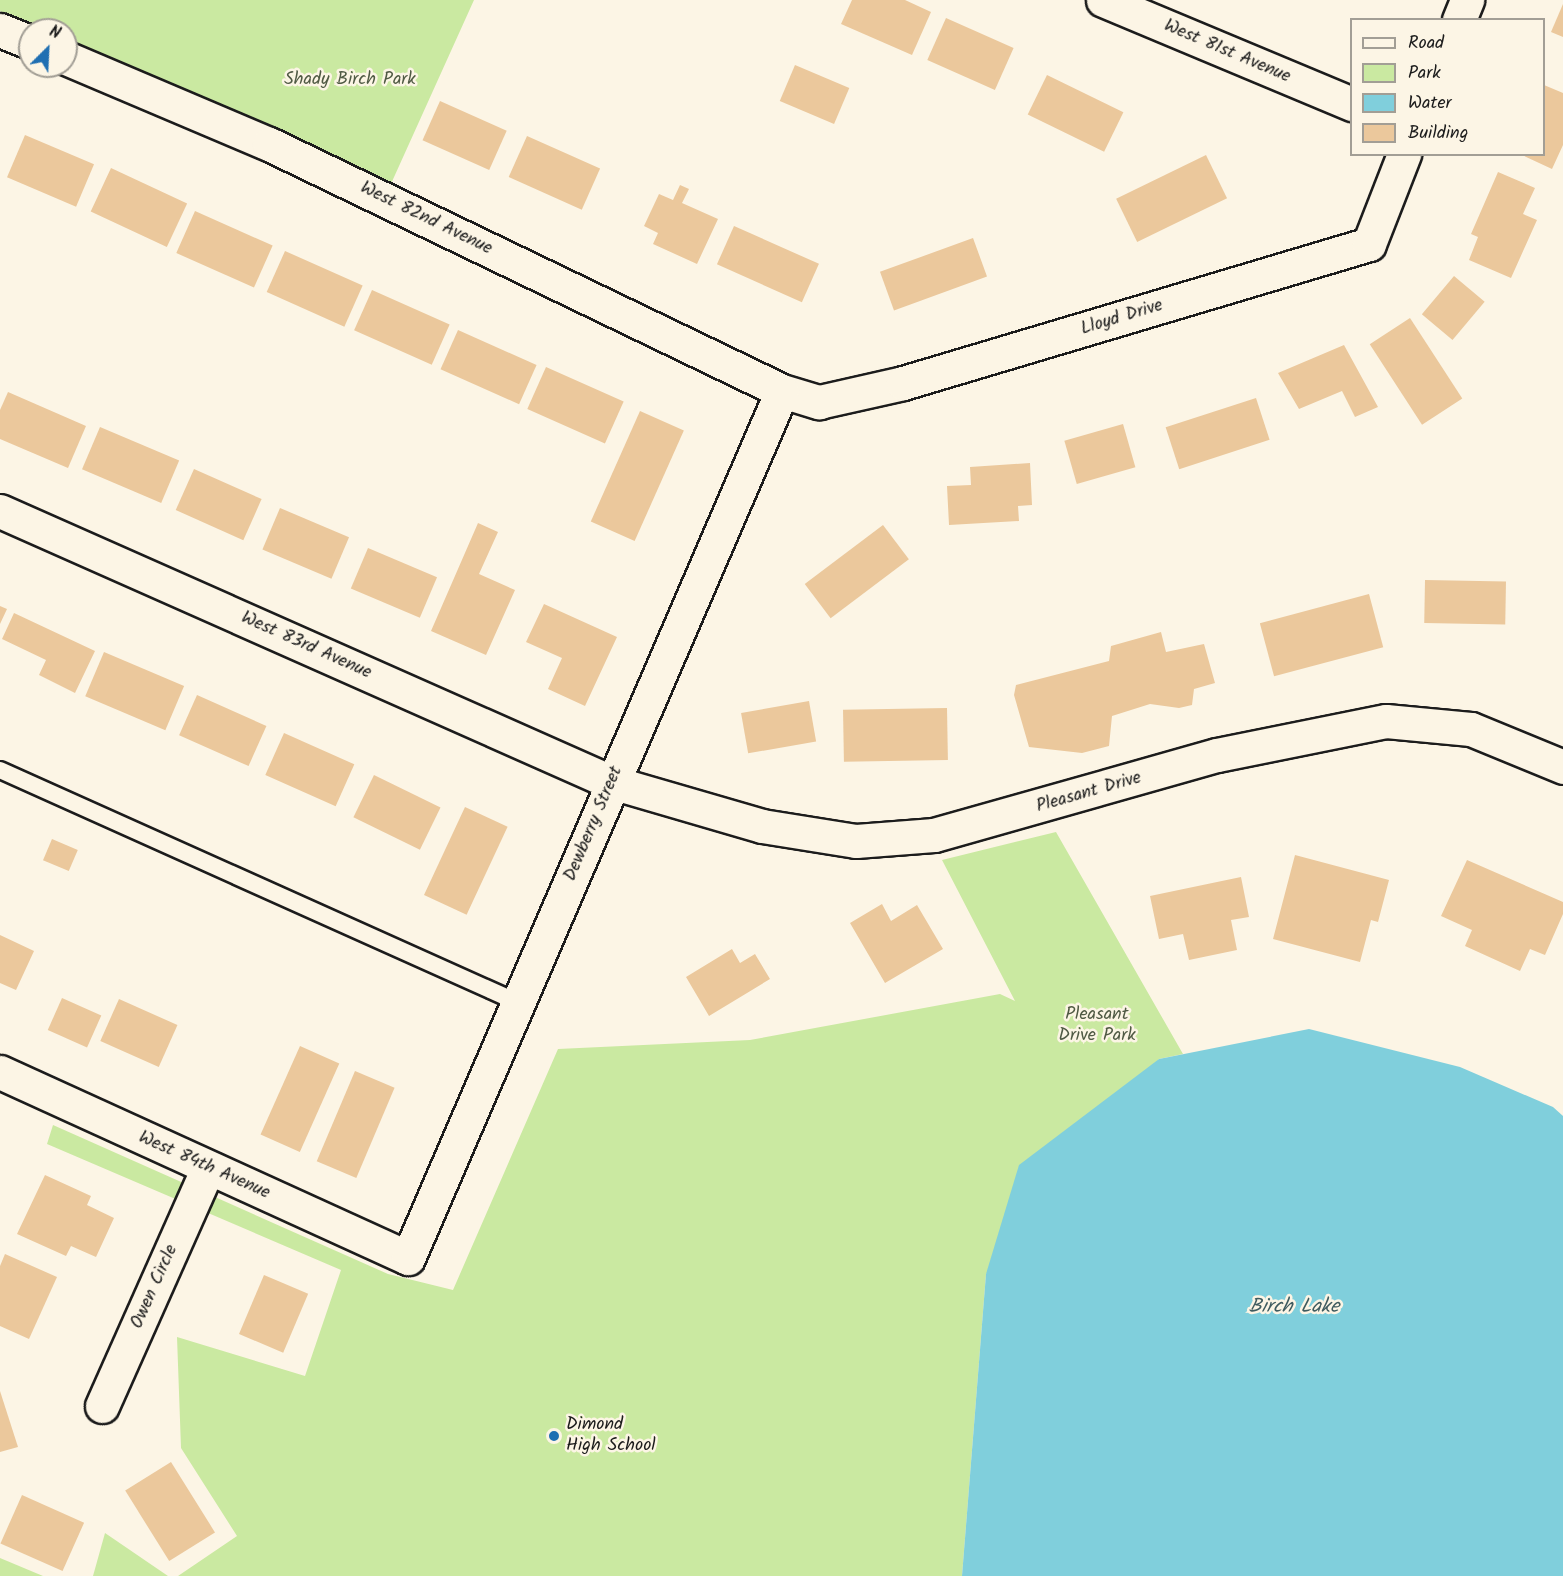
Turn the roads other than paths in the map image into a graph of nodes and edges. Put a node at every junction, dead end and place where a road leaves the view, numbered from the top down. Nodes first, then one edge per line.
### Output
1 (1103, 0) edge
2 (1467, 0) edge
3 (1460, 18) edge
4 (0, 30) edge
5 (18, 37) edge
6 (78, 63) edge
7 (1350, 103) edge
8 (1403, 156) edge
9 (782, 391) junction
10 (0, 511) edge
11 (1563, 767) edge
12 (0, 770) edge
13 (611, 782) junction
14 (517, 1002) junction
15 (0, 1072) edge
16 (208, 1168) junction
17 (408, 1258) joint
18 (102, 1406) dead end

1 - 7 street, West 81st Avenue
2 - 3 street
4 - 5 street
6 - 9 street, West 82nd Avenue
8 - 9 street, Lloyd Drive
9 - 13 street, Dewberry Street
10 - 13 street, West 83rd Avenue
11 - 13 street, Pleasant Drive
12 - 14 lane
13 - 14 street, Dewberry Street
14 - 17 street, Dewberry Street
15 - 16 street, West 84th Avenue
16 - 17 street, West 84th Avenue
16 - 18 street, Owen Circle

